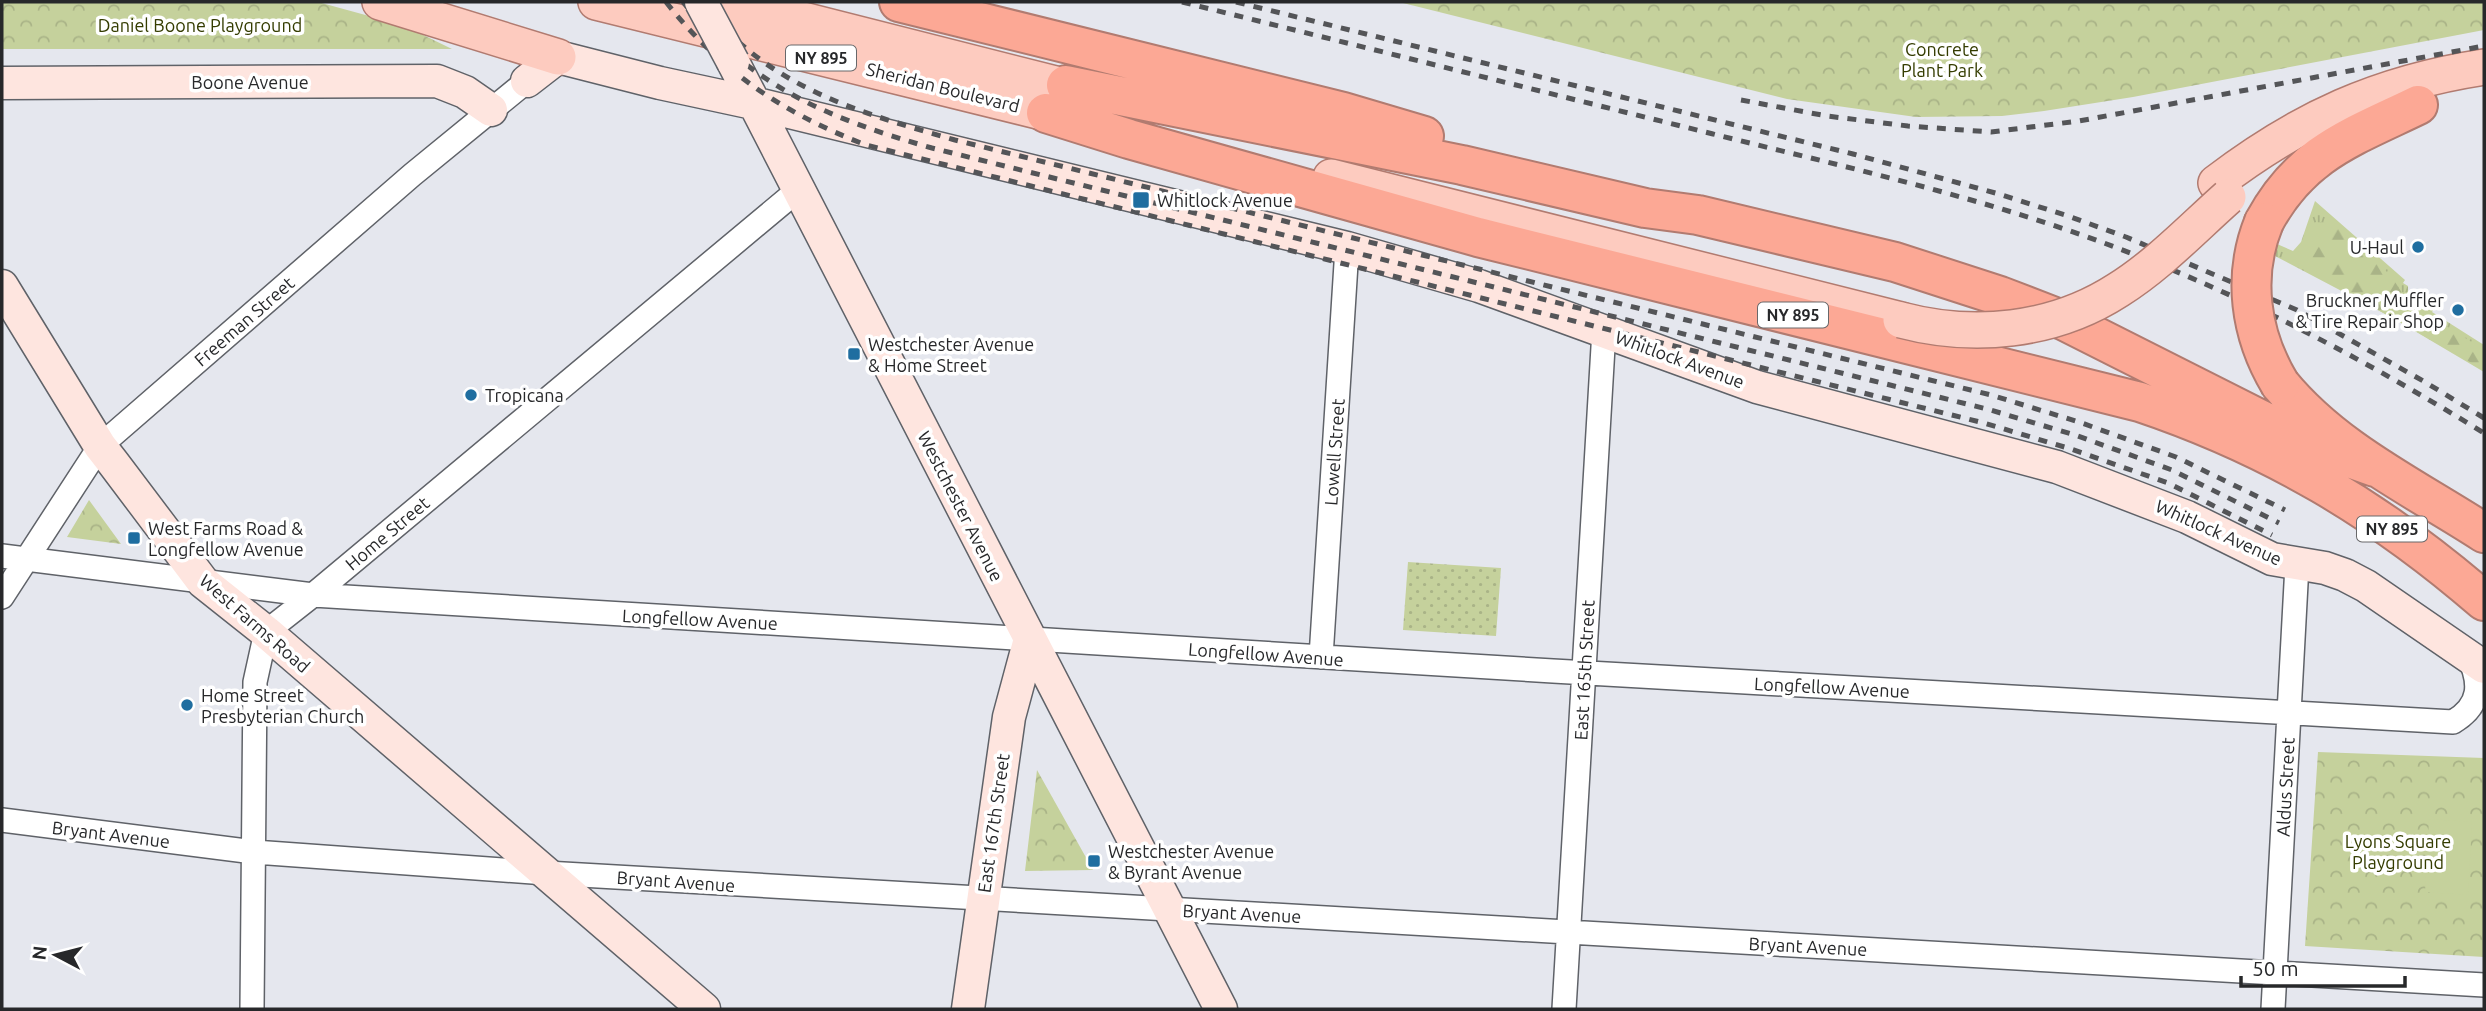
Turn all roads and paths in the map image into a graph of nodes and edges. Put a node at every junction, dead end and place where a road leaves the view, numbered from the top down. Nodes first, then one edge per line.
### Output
1 (380, 2) edge
2 (596, 2) edge
3 (701, 2) edge
4 (732, 2) edge
5 (899, 2) edge
6 (558, 57) junction
7 (2484, 67) edge
8 (527, 81) joint
9 (2, 83) edge
10 (2484, 91) edge
11 (1056, 99) junction
12 (753, 103) junction
13 (2418, 105) junction
14 (491, 110) junction
15 (2342, 119) junction
16 (799, 190) junction
17 (1698, 215) junction
18 (1347, 248) junction
19 (2, 286) edge
20 (1604, 330) junction
21 (100, 446) junction
22 (2299, 454) junction
23 (2375, 467) junction
24 (2484, 533) edge
25 (13, 558) edge
26 (2297, 565) junction
27 (204, 582) junction
28 (313, 595) junction
29 (2, 597) edge
30 (2484, 601) edge
31 (266, 632) junction
32 (1030, 639) junction
33 (1321, 657) junction
34 (2476, 661) edge
35 (1584, 673) junction
36 (2289, 714) junction
37 (2, 820) edge
38 (254, 852) junction
39 (545, 873) junction
40 (982, 900) junction
41 (1169, 909) junction
42 (1569, 932) junction
43 (2275, 972) junction
44 (2484, 985) edge
45 (251, 1009) edge
46 (704, 1009) edge
47 (968, 1009) edge
48 (1221, 1009) edge
49 (1564, 1009) edge
50 (2273, 1009) edge

1 - 6 main road
2 - 11 main road, Sheridan Boulevard / NY 895
3 - 12 main road, Westchester Avenue, bridge
4 - 11 main road, Sheridan Boulevard / NY 895
5 - 17 highway
6 - 8 main road
6 - 12 main road, Whitlock Avenue
7 - 15 main road
8 - 14 street, Freeman Street
9 - 14 main road, Boone Avenue
10 - 13 main road
11 - 15 main road, bridge
11 - 17 highway, NY 895
11 - 22 highway, NY 895
12 - 16 main road, Westchester Avenue
12 - 18 main road, Whitlock Avenue
13 - 15 main road
13 - 23 highway, bridge
14 - 21 street, Freeman Street
16 - 28 street, Home Street
16 - 32 main road, Westchester Avenue
17 - 22 highway, NY 895
18 - 20 main road, Whitlock Avenue
18 - 33 street, Lowell Street
19 - 21 main road, West Farms Road
20 - 26 main road, Whitlock Avenue
20 - 35 street, East 165th Street
21 - 25 street, Freeman Street
21 - 27 main road, West Farms Road
22 - 23 highway, NY 895
22 - 30 highway, NY 895
23 - 24 highway, NY 895
25 - 27 street, Longfellow Avenue
25 - 29 street, Freeman Street
26 - 34 main road, Whitlock Avenue
26 - 36 street, Aldus Street
27 - 28 street, Longfellow Avenue
27 - 31 main road, West Farms Road
28 - 31 street, Home Street
28 - 32 street, Longfellow Avenue
31 - 38 street
31 - 39 main road, West Farms Road
32 - 33 street, Longfellow Avenue
32 - 40 main road, East 167th Street
32 - 41 main road, Westchester Avenue
33 - 35 street, Longfellow Avenue
34 - 36 street, Longfellow Avenue
35 - 36 street, Longfellow Avenue
35 - 42 street, East 165th Street
36 - 43 street, Aldus Street
37 - 38 street, Bryant Avenue
38 - 39 street, Bryant Avenue
38 - 45 street
39 - 40 street, Bryant Avenue
39 - 46 main road, West Farms Road
40 - 41 street, Bryant Avenue
40 - 47 main road, East 167th Street
41 - 42 street, Bryant Avenue
41 - 48 main road, Westchester Avenue
42 - 43 street, Bryant Avenue
42 - 49 street, East 165th Street
43 - 44 street, Bryant Avenue
43 - 50 street, Aldus Street

